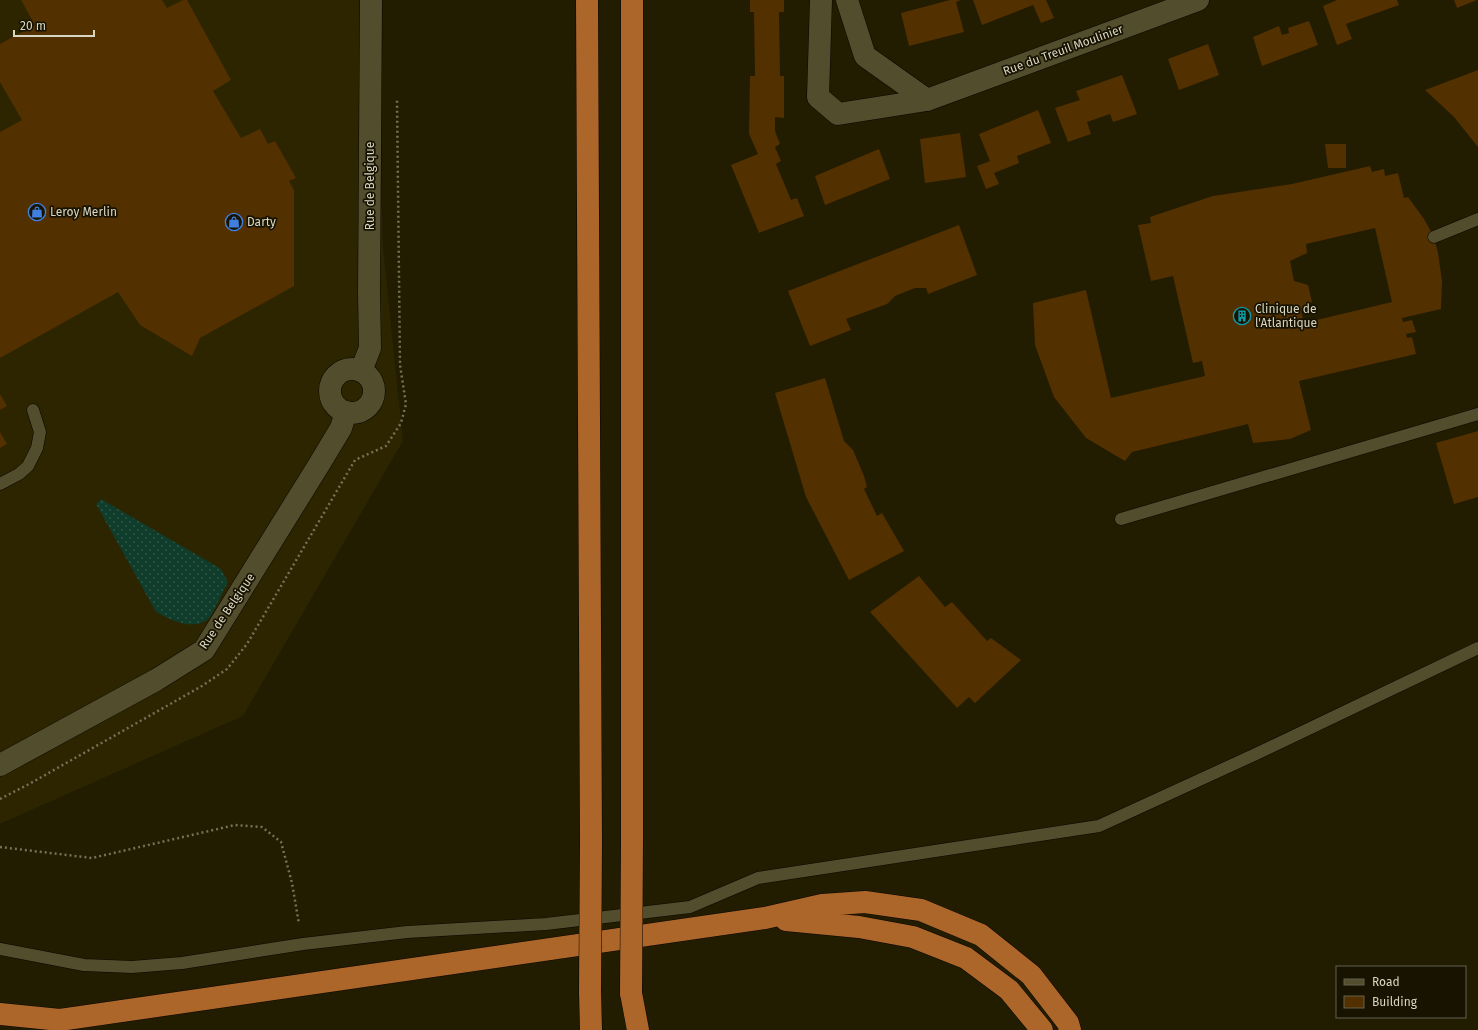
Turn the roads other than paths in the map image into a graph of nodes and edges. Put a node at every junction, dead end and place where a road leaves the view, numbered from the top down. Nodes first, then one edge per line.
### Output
1 (371, 0) edge
2 (587, 0) edge
3 (632, 0) edge
4 (820, 0) edge
5 (847, 0) edge
6 (1198, 0) edge
7 (927, 100) junction
8 (1478, 219) edge
9 (1434, 237) dead end
10 (361, 371) junction
11 (33, 410) dead end
12 (346, 412) junction
13 (1478, 414) edge
14 (0, 484) edge
15 (1121, 519) dead end
16 (1478, 648) edge
17 (0, 765) edge
18 (765, 918) junction
19 (0, 949) edge
20 (631, 993) junction
21 (0, 1014) edge
22 (60, 1020) junction
23 (39, 1030) edge
24 (591, 1030) edge
25 (631, 1030) edge
26 (638, 1030) edge
27 (1042, 1030) edge
28 (1070, 1030) edge

1 - 10 street, Rue de Belgique
2 - 24 highway, bridge
3 - 20 highway, bridge
4 - 7 street, Rue du Treuil Moulinier
5 - 7 street
6 - 7 street, Rue du Treuil Moulinier
8 - 9 lane
10 - 12 street
10 - 12 street
11 - 14 lane
12 - 17 street, Rue de Belgique
13 - 15 lane
16 - 19 lane
18 - 22 highway
18 - 27 highway
18 - 28 highway
20 - 25 highway
20 - 26 highway
21 - 22 highway
22 - 23 highway

